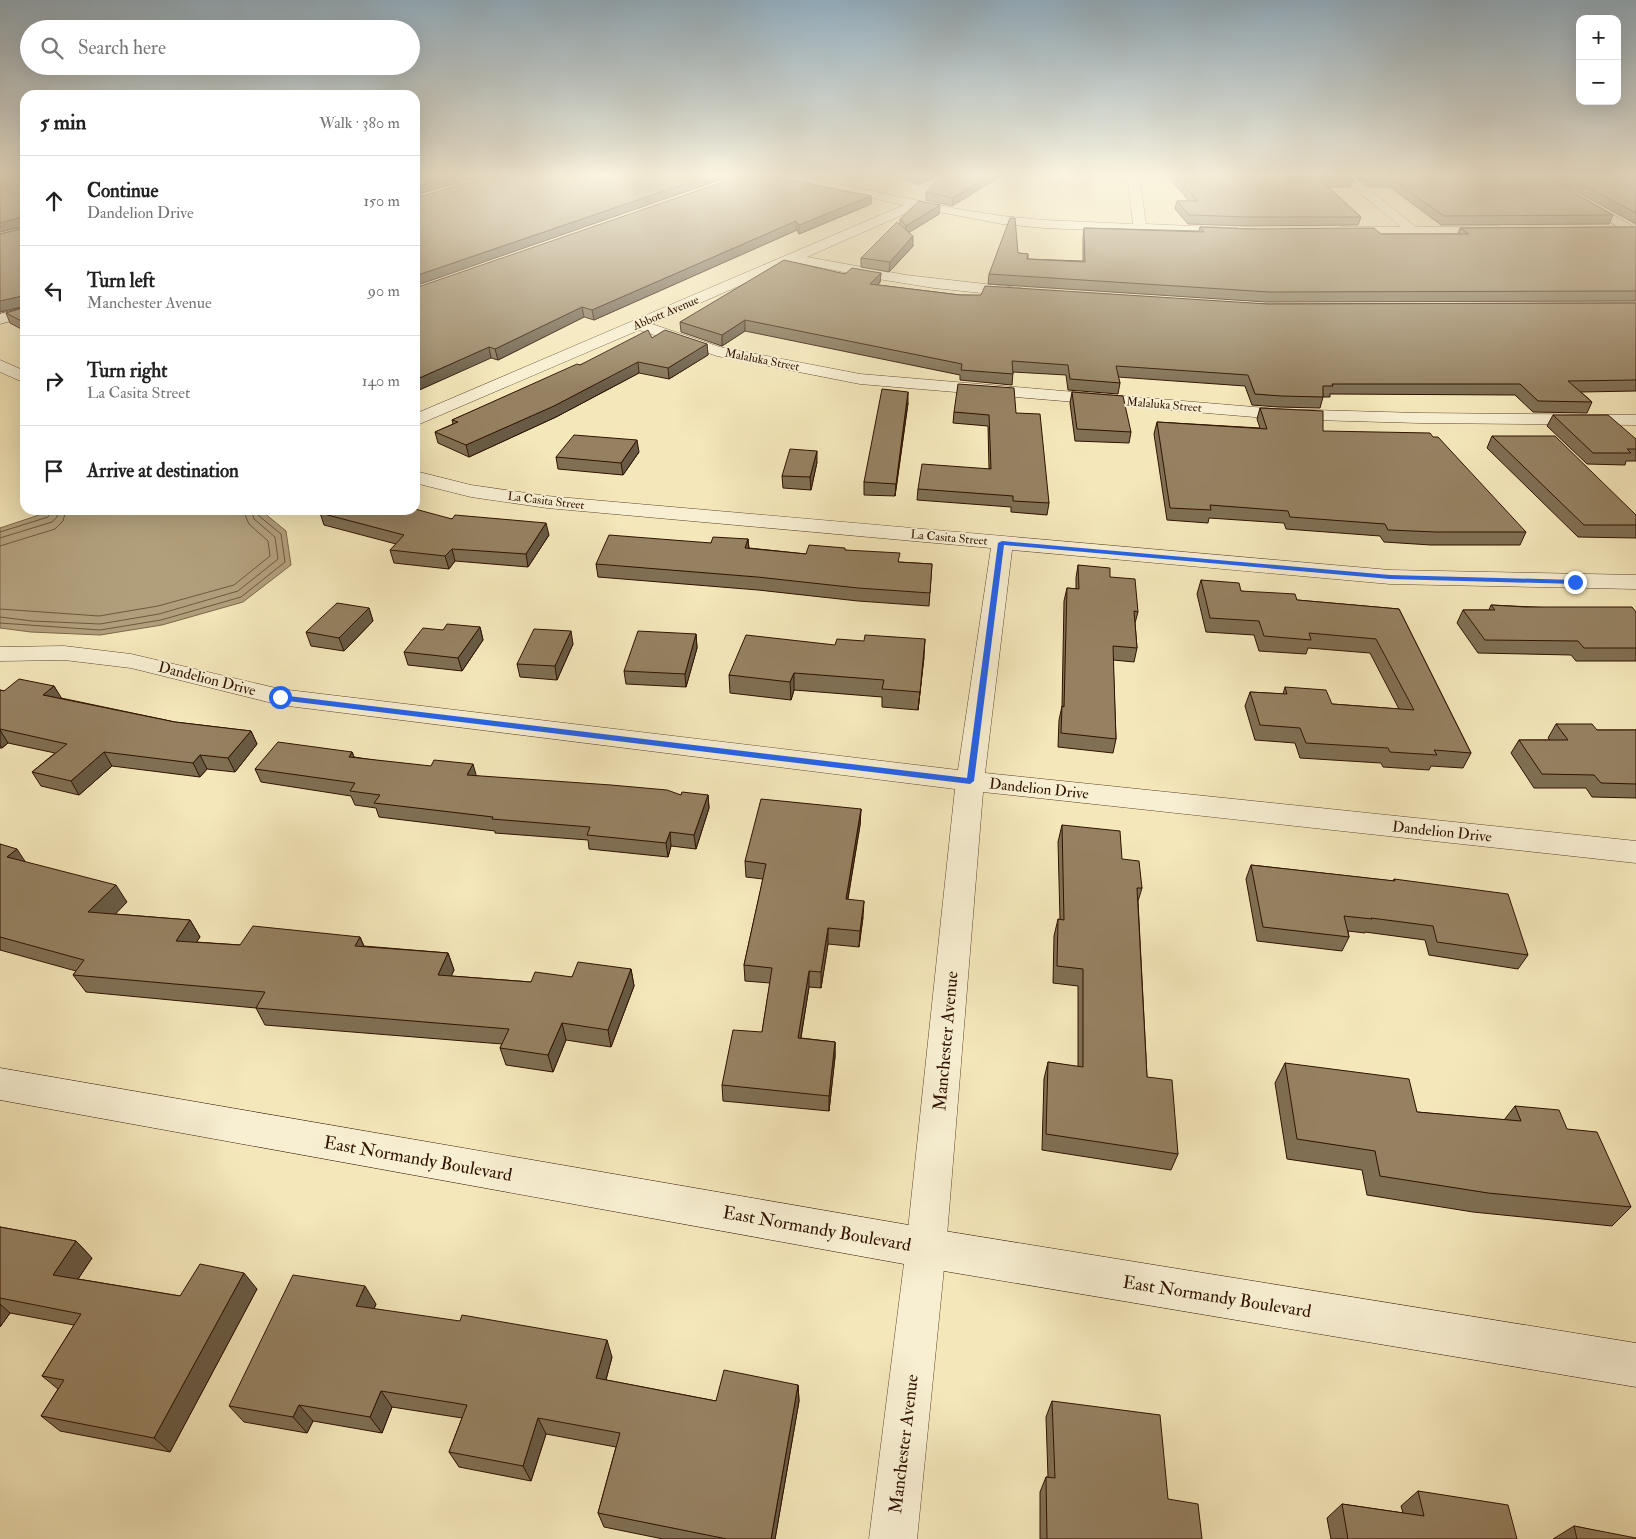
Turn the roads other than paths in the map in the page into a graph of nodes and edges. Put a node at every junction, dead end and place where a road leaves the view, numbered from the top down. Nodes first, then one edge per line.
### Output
1 (822, 246) edge
2 (794, 258) junction
3 (1031, 293) edge
4 (20, 313) edge
5 (0, 319) edge
6 (640, 325) junction
7 (0, 365) edge
8 (20, 375) edge
9 (420, 419) edge
10 (1636, 420) edge
11 (420, 478) edge
12 (1002, 543) junction
13 (1636, 582) edge
14 (0, 654) edge
15 (970, 781) junction
16 (1636, 852) edge
17 (0, 1084) edge
18 (926, 1248) junction
19 (1636, 1366) edge
20 (893, 1539) edge

1 - 2 street, Abbott Avenue
2 - 3 street
2 - 6 street, Abbott Avenue
4 - 5 street
6 - 9 street, Abbott Avenue
6 - 10 street, Malaluka Street
7 - 8 street
11 - 12 street, La Casita Street
12 - 13 street, La Casita Street
12 - 15 street, Manchester Avenue
14 - 15 street, Dandelion Drive
15 - 16 street, Dandelion Drive
15 - 18 street, Manchester Avenue
17 - 18 street, East Normandy Boulevard
18 - 19 street, East Normandy Boulevard
18 - 20 street, Manchester Avenue

